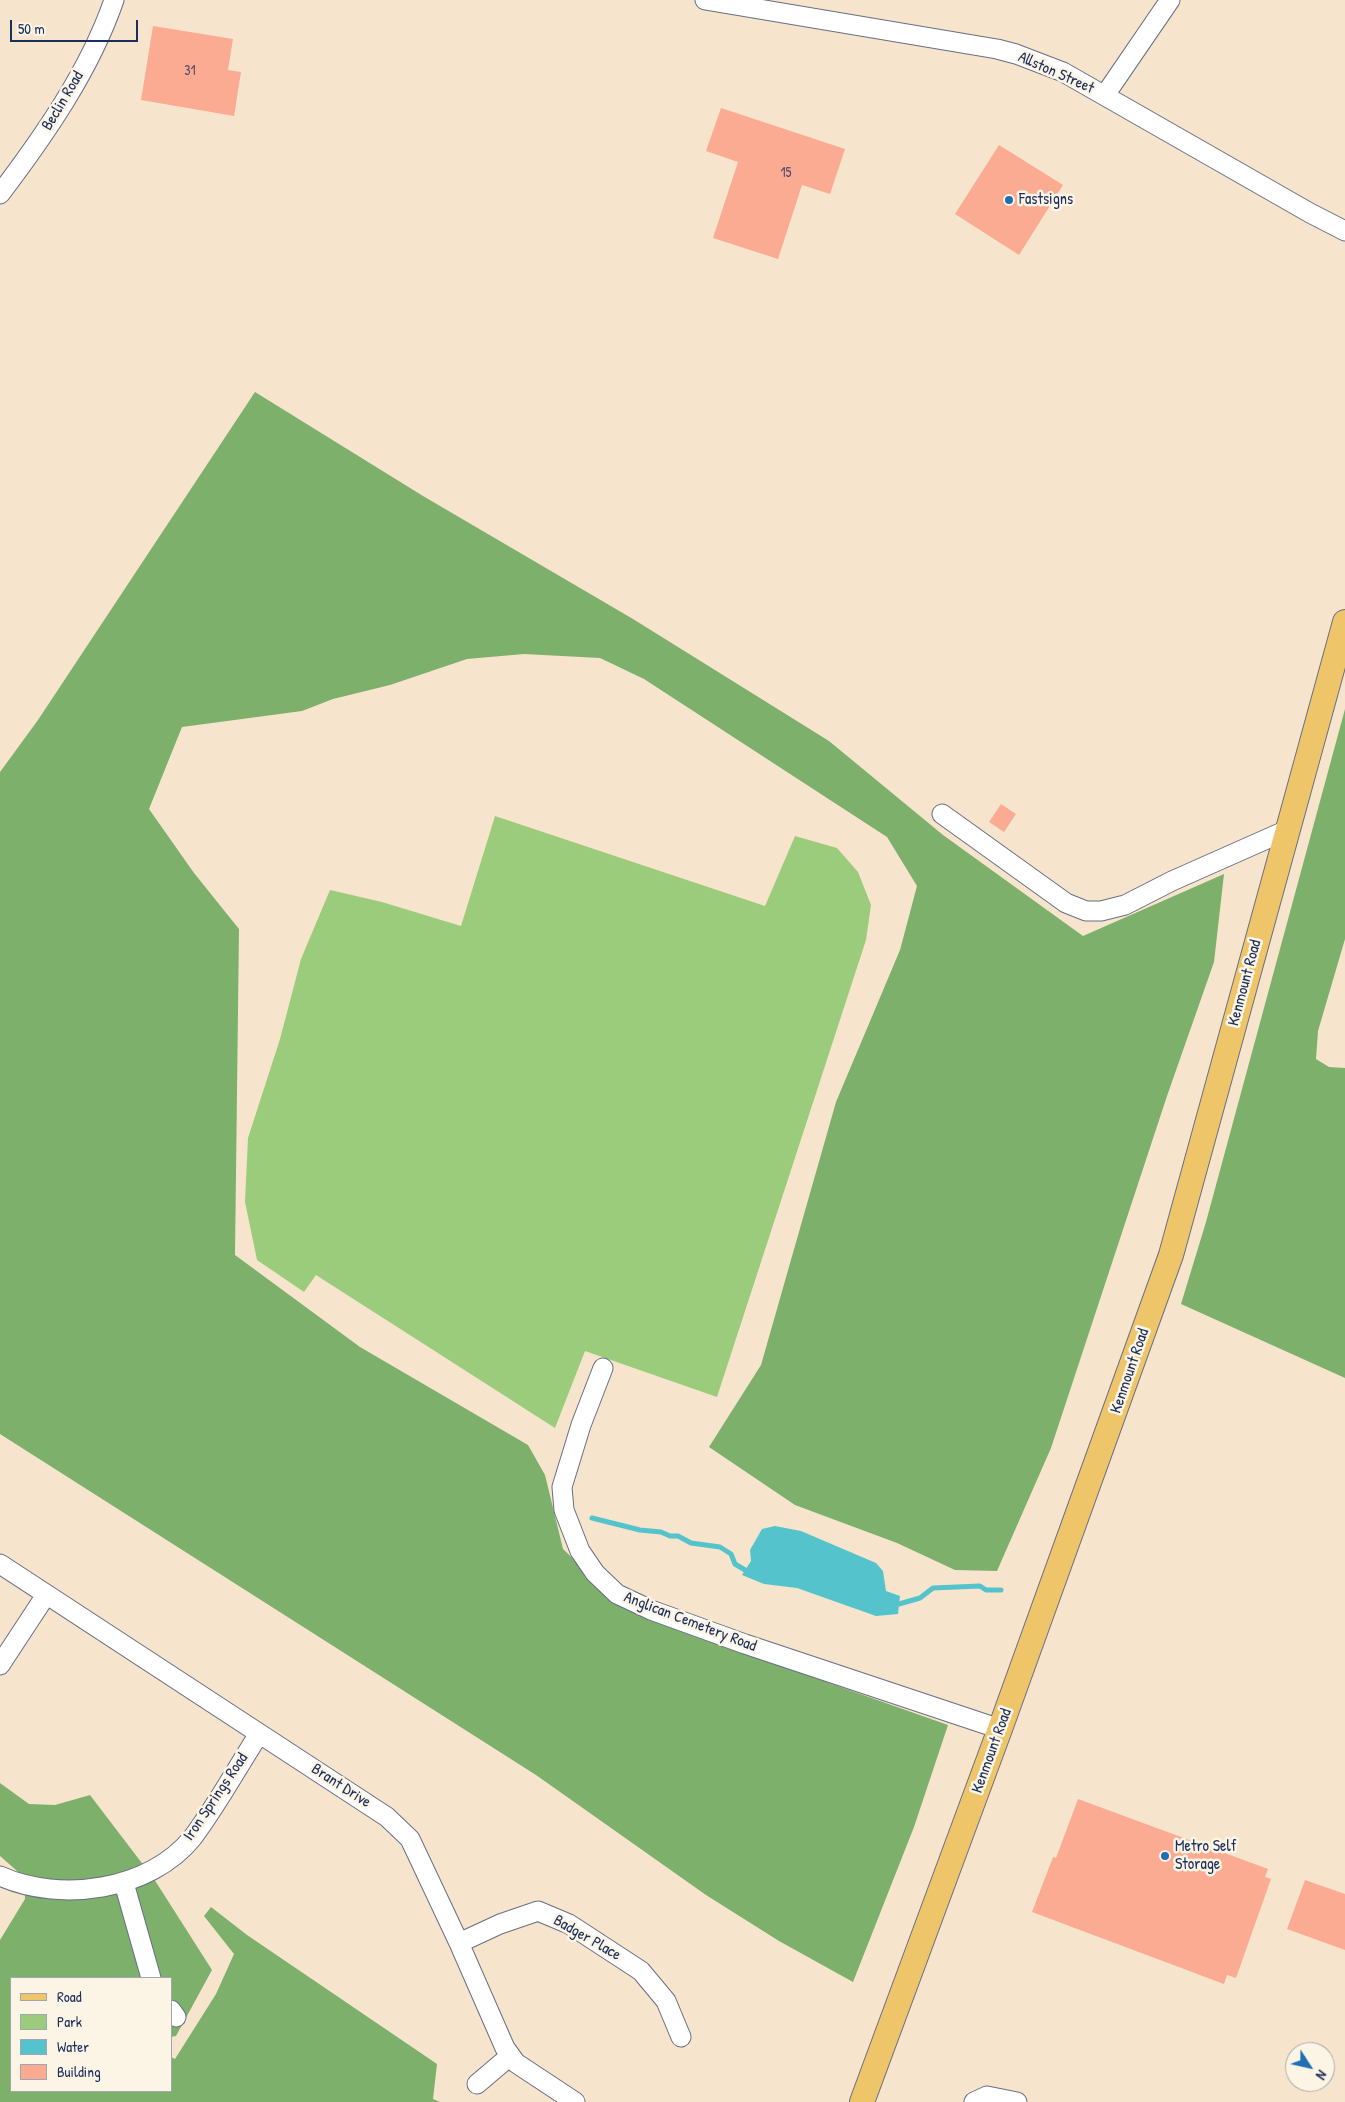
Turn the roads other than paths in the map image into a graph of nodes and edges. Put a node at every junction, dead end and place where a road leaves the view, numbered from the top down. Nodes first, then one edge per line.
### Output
1 (114, 0) edge
2 (706, 0) edge
3 (1170, 0) edge
4 (1105, 95) junction
5 (0, 194) edge
6 (1345, 230) edge
7 (1345, 622) edge
8 (942, 814) dead end
9 (1287, 830) junction
10 (603, 1368) dead end
11 (0, 1564) edge
12 (46, 1594) junction
13 (0, 1665) edge
14 (1000, 1729) junction
15 (258, 1734) junction
16 (0, 1876) edge
17 (124, 1883) junction
18 (460, 1943) junction
19 (151, 1977) edge
20 (681, 2037) dead end
21 (510, 2056) junction
22 (477, 2084) dead end
23 (575, 2102) edge
24 (862, 2102) edge
25 (974, 2102) edge
26 (1017, 2102) edge

1 - 5 street, Beclin Road
2 - 4 street, Allston Street
3 - 4 street
4 - 6 street, Allston Street
7 - 9 main road, Kenmount Road
8 - 9 street
9 - 14 main road, Kenmount Road
10 - 14 street, Anglican Cemetery Road
11 - 12 street, Brant Drive
12 - 13 street
12 - 15 street, Brant Drive
14 - 24 main road, Kenmount Road
15 - 17 street, Iron Springs Road
15 - 18 street, Brant Drive
16 - 17 street, Iron Springs Road
17 - 19 street
18 - 20 street, Badger Place
18 - 21 street, Brant Drive
21 - 22 street
21 - 23 street, Brant Drive
25 - 26 street

